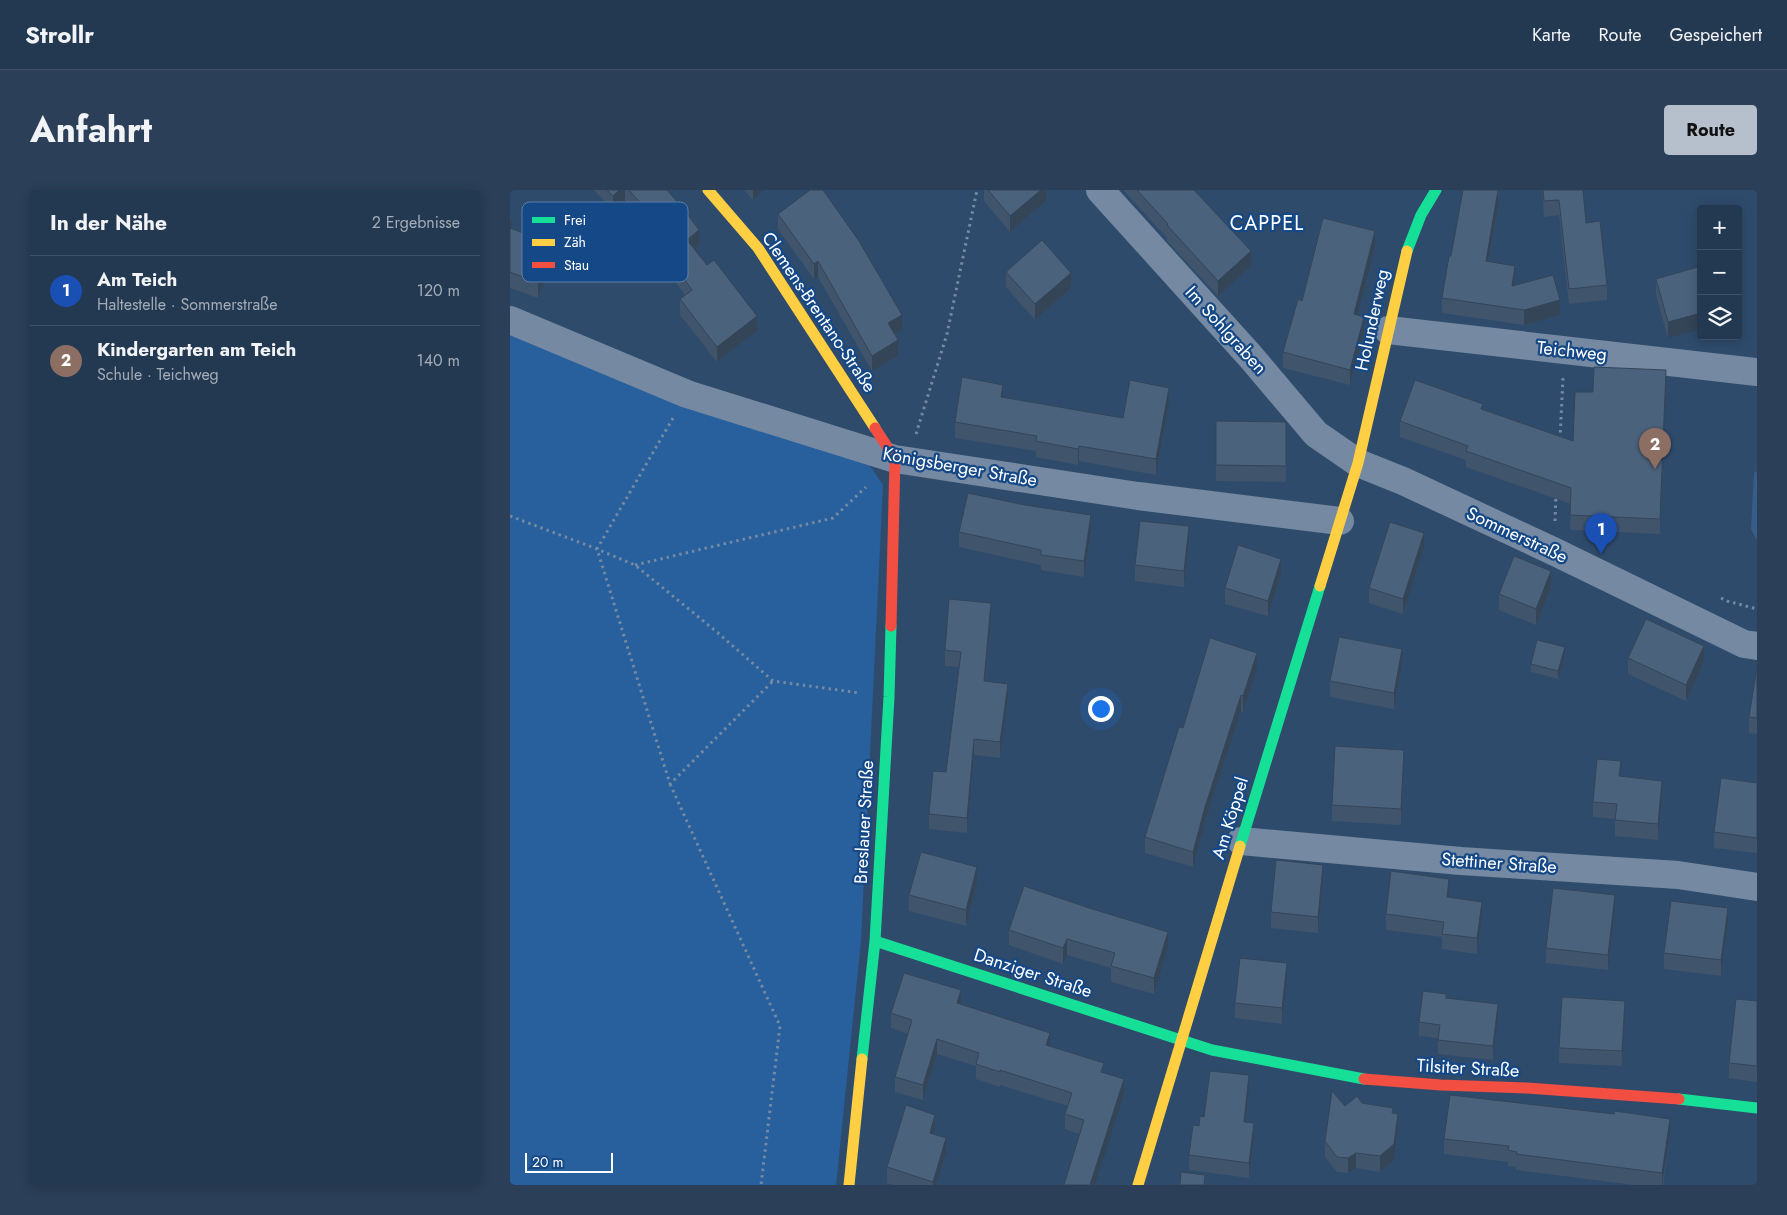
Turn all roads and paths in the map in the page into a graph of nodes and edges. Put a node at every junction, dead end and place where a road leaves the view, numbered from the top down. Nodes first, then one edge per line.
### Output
1 (708, 190) edge
2 (977, 190) edge
3 (1100, 190) edge
4 (1436, 190) edge
5 (510, 320) edge
6 (1388, 330) junction
7 (1565, 350) junction
8 (1757, 372) edge
9 (687, 394) junction
10 (1559, 446) edge
11 (901, 460) junction
12 (1358, 463) junction
13 (1556, 494) edge
14 (510, 516) edge
15 (1340, 521) junction
16 (596, 549) junction
17 (1553, 551) junction
18 (635, 565) junction
19 (1721, 598) dead end
20 (1757, 609) edge
21 (1757, 646) edge
22 (773, 681) junction
23 (889, 697) junction
24 (670, 784) junction
25 (1241, 841) junction
26 (1757, 887) edge
27 (875, 941) junction
28 (1182, 1039) junction
29 (1757, 1108) edge
30 (761, 1185) edge
31 (849, 1185) edge
32 (1138, 1185) edge

1 - 11 street, Clemens-Brentano-Straße
2 - 11 path
3 - 12 street, Im Sohlgraben
4 - 6 street, Holunderweg
5 - 9 street, Königsberger Straße
6 - 7 street, Teichweg
6 - 12 street, Holunderweg
7 - 8 street, Teichweg
7 - 10 path
9 - 11 street, Königsberger Straße
9 - 16 path
11 - 15 street, Königsberger Straße
11 - 18 path
11 - 23 street, Breslauer Straße
12 - 15 street, Am Köppel
12 - 17 street, Sommerstraße
13 - 17 path
14 - 16 path
15 - 25 street, Am Köppel
16 - 18 path
16 - 24 path
17 - 21 street, Sommerstraße
18 - 22 path
19 - 20 path
22 - 23 path
22 - 24 path
23 - 27 street, Breslauer Straße
24 - 30 path
25 - 26 street, Stettiner Straße
25 - 28 street, Am Köppel
27 - 28 street, Danziger Straße
27 - 31 street, Breslauer Straße
28 - 29 street, Tilsiter Straße
28 - 32 street, Am Köppel

